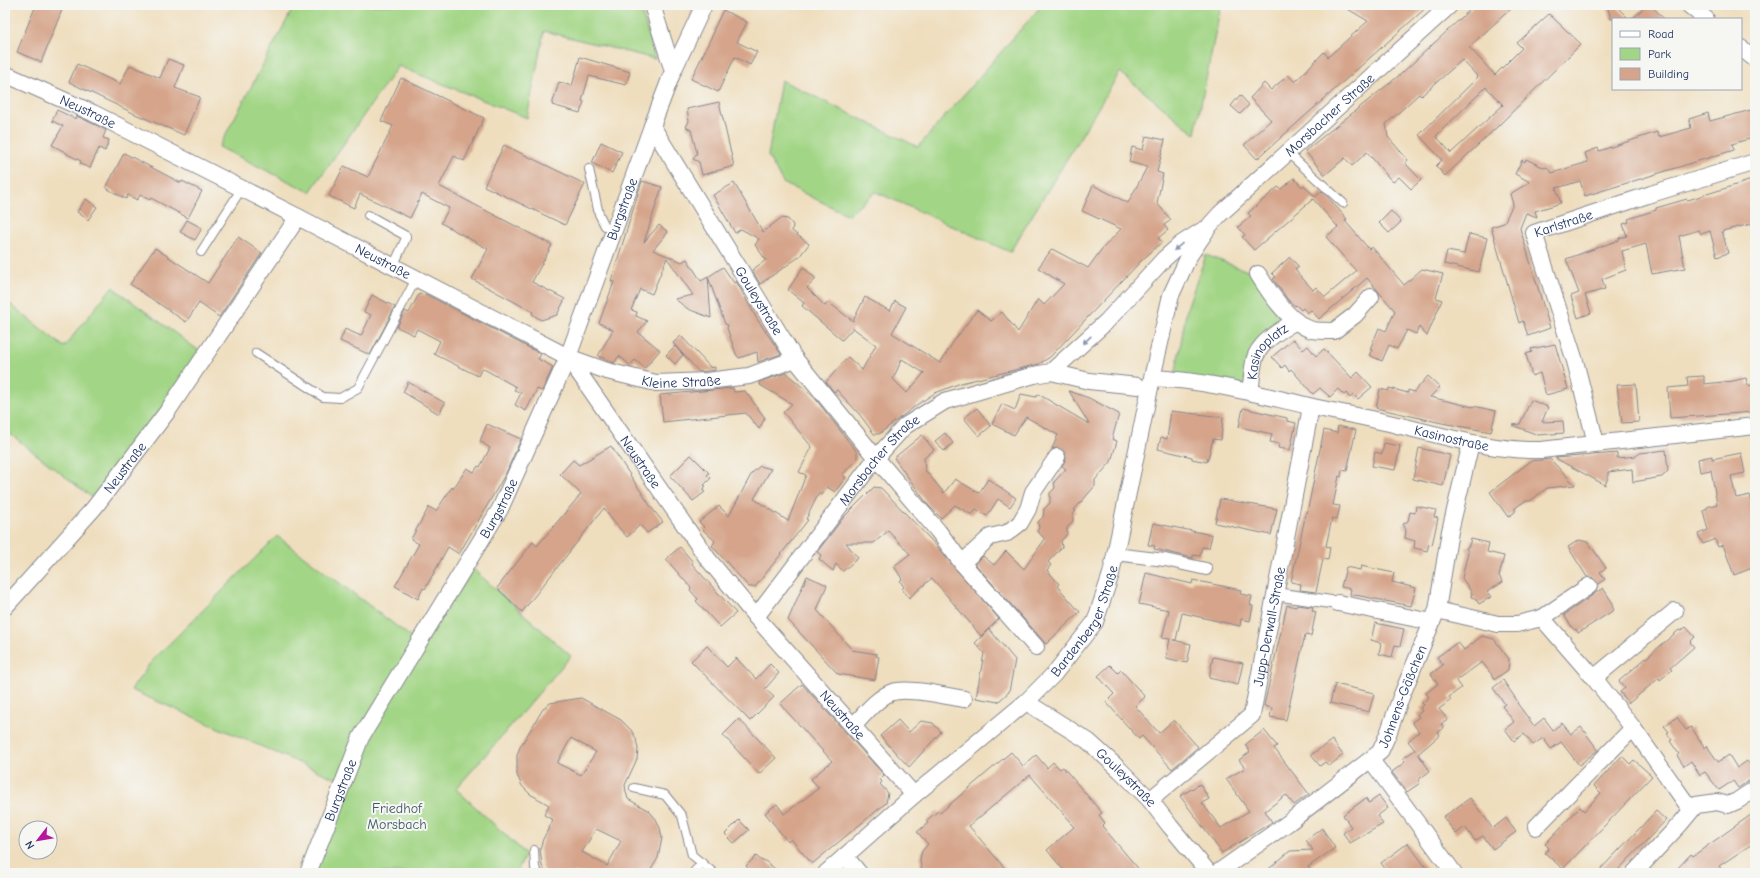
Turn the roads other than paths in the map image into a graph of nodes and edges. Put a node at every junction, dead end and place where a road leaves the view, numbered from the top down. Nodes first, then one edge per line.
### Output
1 (652, 5) edge
2 (704, 5) edge
3 (1450, 5) edge
4 (1689, 5) edge
5 (1705, 18) edge
6 (1742, 49) edge
7 (1755, 59) edge
8 (673, 71) junction
9 (5, 74) edge
10 (652, 126) junction
11 (1287, 152) junction
12 (1755, 162) edge
13 (589, 169) dead end
14 (242, 188) junction
15 (1343, 203) dead end
16 (368, 215) dead end
17 (298, 217) junction
18 (1210, 225) junction
19 (614, 229) junction
20 (201, 252) dead end
21 (393, 267) junction
22 (1258, 274) dead end
23 (416, 279) junction
24 (1171, 295) joint
25 (1372, 297) dead end
26 (1296, 321) junction
27 (256, 354) dead end
28 (568, 357) junction
29 (795, 359) junction
30 (1051, 372) junction
31 (1152, 378) junction
32 (1138, 386) dead end
33 (1250, 392) junction
34 (1311, 407) junction
35 (1755, 426) edge
36 (1471, 442) junction
37 (1596, 443) junction
38 (1057, 456) dead end
39 (876, 458) junction
40 (1115, 554) junction
41 (962, 563) junction
42 (1206, 569) dead end
43 (1589, 586) dead end
44 (1275, 594) junction
45 (1338, 603) joint
46 (5, 607) edge
47 (1675, 611) dead end
48 (1434, 616) junction
49 (756, 617) junction
50 (1542, 618) junction
51 (1036, 647) dead end
52 (1594, 678) junction
53 (964, 699) dead end
54 (1026, 702) junction
55 (853, 726) junction
56 (1633, 728) junction
57 (1371, 760) junction
58 (634, 788) dead end
59 (1755, 788) edge
60 (914, 795) junction
61 (1150, 800) junction
62 (1691, 810) junction
63 (1536, 827) dead end
64 (534, 850) dead end
65 (845, 856) junction
66 (702, 863) junction
67 (308, 873) edge
68 (538, 873) edge
69 (693, 873) edge
70 (714, 873) edge
71 (826, 873) edge
72 (859, 873) edge
73 (1209, 873) edge
74 (1217, 873) edge
75 (1454, 873) edge
76 (1634, 873) edge

1 - 8 street
2 - 8 street
3 - 11 street, Morsbacher Straße
4 - 5 street
6 - 7 street
8 - 10 street
9 - 14 street, Neustraße
10 - 19 street, Burgstraße
10 - 29 street, Gouleystraße
11 - 15 lane
11 - 18 street, Morsbacher Straße
12 - 37 street, Karlstraße
13 - 19 lane
14 - 17 street, Neustraße
14 - 20 lane
16 - 21 lane
17 - 21 street, Neustraße
17 - 46 street, Neustraße
18 - 24 street, Morsbacher Straße
18 -> 30 street, Morsbacher Straße
19 - 28 street, Burgstraße
21 - 23 street, Neustraße
22 - 26 street, Kasinoplatz
23 - 27 lane
23 - 28 street, Neustraße
24 - 31 street, Bardenberger Straße
25 - 26 street, Kasinoplatz
26 - 33 street, Kasinoplatz
28 - 29 street, Kleine Straße
28 - 49 street, Neustraße
28 - 67 street, Burgstraße
29 - 39 street, Gouleystraße
30 - 32 street, Morsbacher Straße
30 - 39 street, Morsbacher Straße
31 - 33 street, Kasinostraße
31 - 40 street, Bardenberger Straße
33 - 34 street, Kasinostraße
34 - 36 street, Kasinostraße
34 - 44 street, Jupp-Derwall-Straße
35 - 37 street, Kasinostraße
36 - 37 street, Kasinostraße
36 - 48 street, Johnens-Gäßchen
38 - 41 street
39 - 41 street, Gouleystraße
39 - 49 street, Morsbacher Straße
40 - 42 street
40 - 54 street, Bardenberger Straße
41 - 51 street, Gouleystraße
43 - 50 street
44 - 45 street
44 - 61 street, Jupp-Derwall-Straße
45 - 48 street
47 - 52 street
48 - 50 street
48 - 57 street, Johnens-Gäßchen
49 - 55 street, Neustraße
50 - 52 street
52 - 56 street
53 - 55 street
54 - 60 street, Bardenberger Straße
54 - 61 street, Gouleystraße
55 - 60 street, Neustraße
56 - 62 street
56 - 63 street
57 - 74 street, Johnens-Gäßchen
57 - 75 street
58 - 66 lane
59 - 62 street
60 - 65 street, Bardenberger Straße
61 - 73 street, Gouleystraße
62 - 76 street
64 - 68 lane
65 - 71 street, Bardenberger Straße
65 - 72 street
66 - 69 lane
66 - 70 lane

